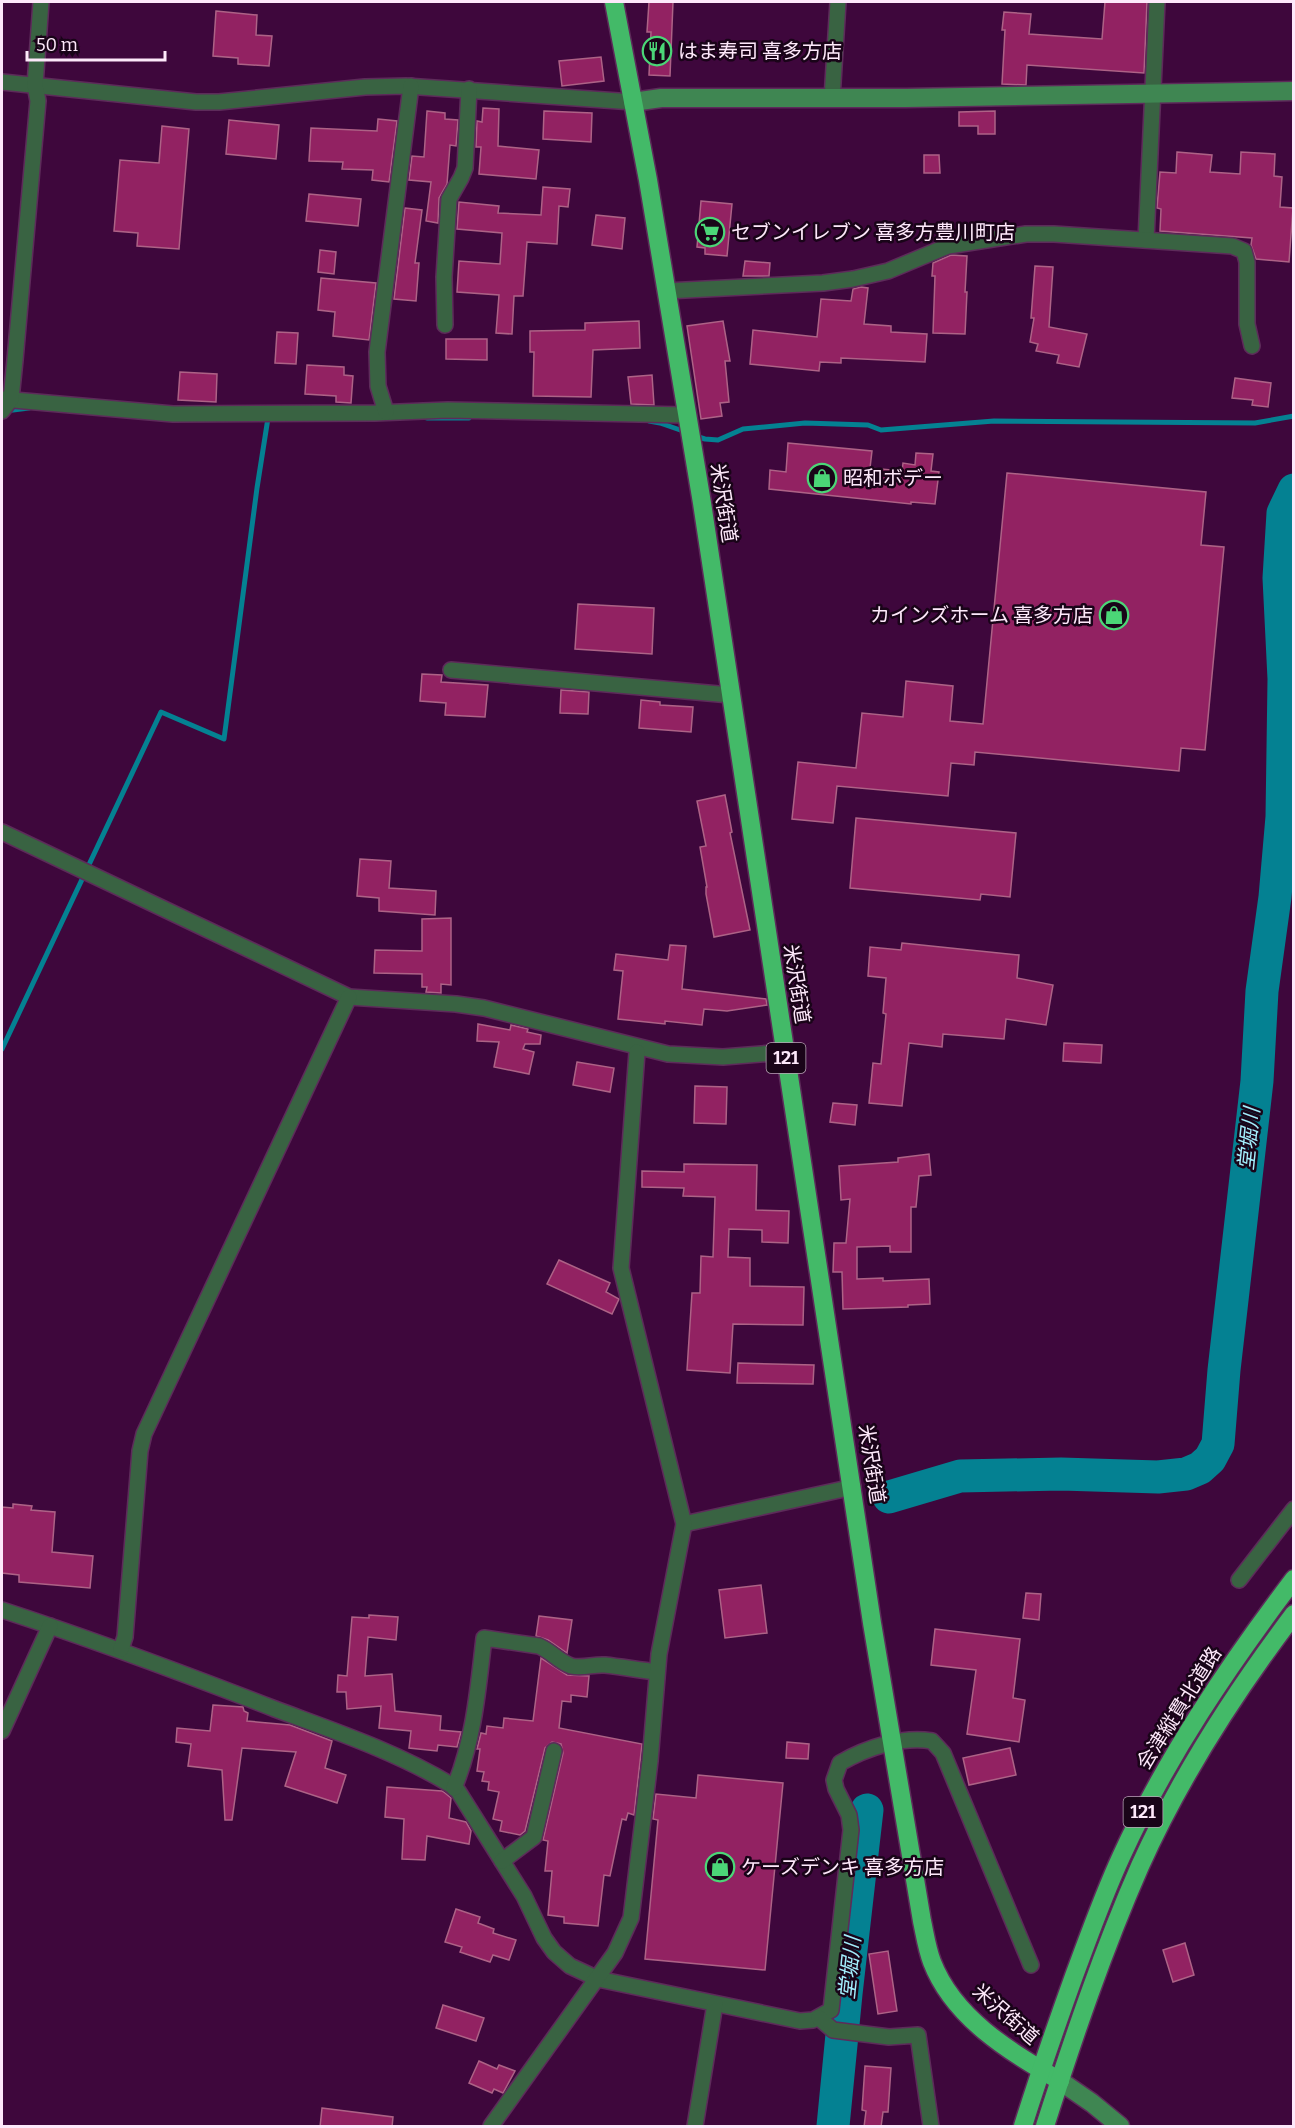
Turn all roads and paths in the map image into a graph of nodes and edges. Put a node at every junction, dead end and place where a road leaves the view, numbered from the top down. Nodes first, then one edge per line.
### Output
1 (41, 2) edge
2 (614, 2) edge
3 (838, 2) edge
4 (1157, 2) edge
5 (2, 82) edge
6 (35, 85) junction
7 (411, 86) junction
8 (469, 89) junction
9 (1293, 91) edge
10 (1152, 93) junction
11 (832, 99) junction
12 (633, 102) junction
13 (1146, 240) junction
14 (666, 291) junction
15 (444, 325) dead end
16 (1252, 346) dead end
17 (5, 403) edge
18 (386, 412) junction
19 (686, 415) junction
20 (451, 670) dead end
21 (730, 695) junction
22 (2, 832) edge
23 (349, 997) junction
24 (637, 1052) dead end
25 (785, 1052) junction
26 (853, 1487) junction
27 (1293, 1509) edge
28 (684, 1524) junction
29 (1293, 1579) edge
30 (1239, 1580) dead end
31 (2, 1610) edge
32 (1293, 1614) edge
33 (50, 1626) junction
34 (121, 1649) junction
35 (657, 1672) junction
36 (2, 1731) edge
37 (894, 1743) junction
38 (554, 1751) dead end
39 (454, 1788) junction
40 (502, 1861) junction
41 (1031, 1965) dead end
42 (598, 1979) junction
43 (716, 2004) junction
44 (819, 2018) junction
45 (1040, 2070) junction
46 (1060, 2081) junction
47 (491, 2127) edge
48 (695, 2127) edge
49 (931, 2127) edge
50 (1023, 2127) edge
51 (1045, 2127) edge
52 (1120, 2127) edge

1 - 6 street
2 - 12 highway, 米沢街道 / 121
3 - 11 street
4 - 10 street
5 - 6 street
6 - 7 street
6 - 17 street
7 - 8 street
7 - 18 street
8 - 12 street
8 - 15 street
9 - 10 street
10 - 11 street
10 - 13 street
11 - 12 street
12 - 14 highway, 米沢街道 / 121
13 - 14 street
13 - 16 street
14 - 19 highway, 米沢街道 / 121
17 - 18 street
18 - 19 street
19 - 21 highway, 米沢街道 / 121
20 - 21 street
21 - 25 highway, 米沢街道 / 121
22 - 23 street
23 - 25 street
23 - 34 street
24 - 28 street
25 - 26 highway, 米沢街道 / 121
26 - 28 street
26 - 37 highway, 米沢街道 / 121
27 - 30 street
28 - 35 street
29 - 45 highway, 会津縦貫北道路 / 121
31 - 33 street
32 - 46 highway, 121
33 - 34 street
33 - 36 street
34 - 39 street
35 - 39 street
35 - 42 street
37 - 41 street
37 - 44 street
37 - 45 highway, 米沢街道 / 121
38 - 40 street
39 - 40 street
40 - 42 street
42 - 43 street
42 - 47 street
43 - 44 street
43 - 48 street
44 - 49 street
45 - 46 highway, 121
45 - 50 highway, 121
46 - 51 highway, 121
46 - 52 street

